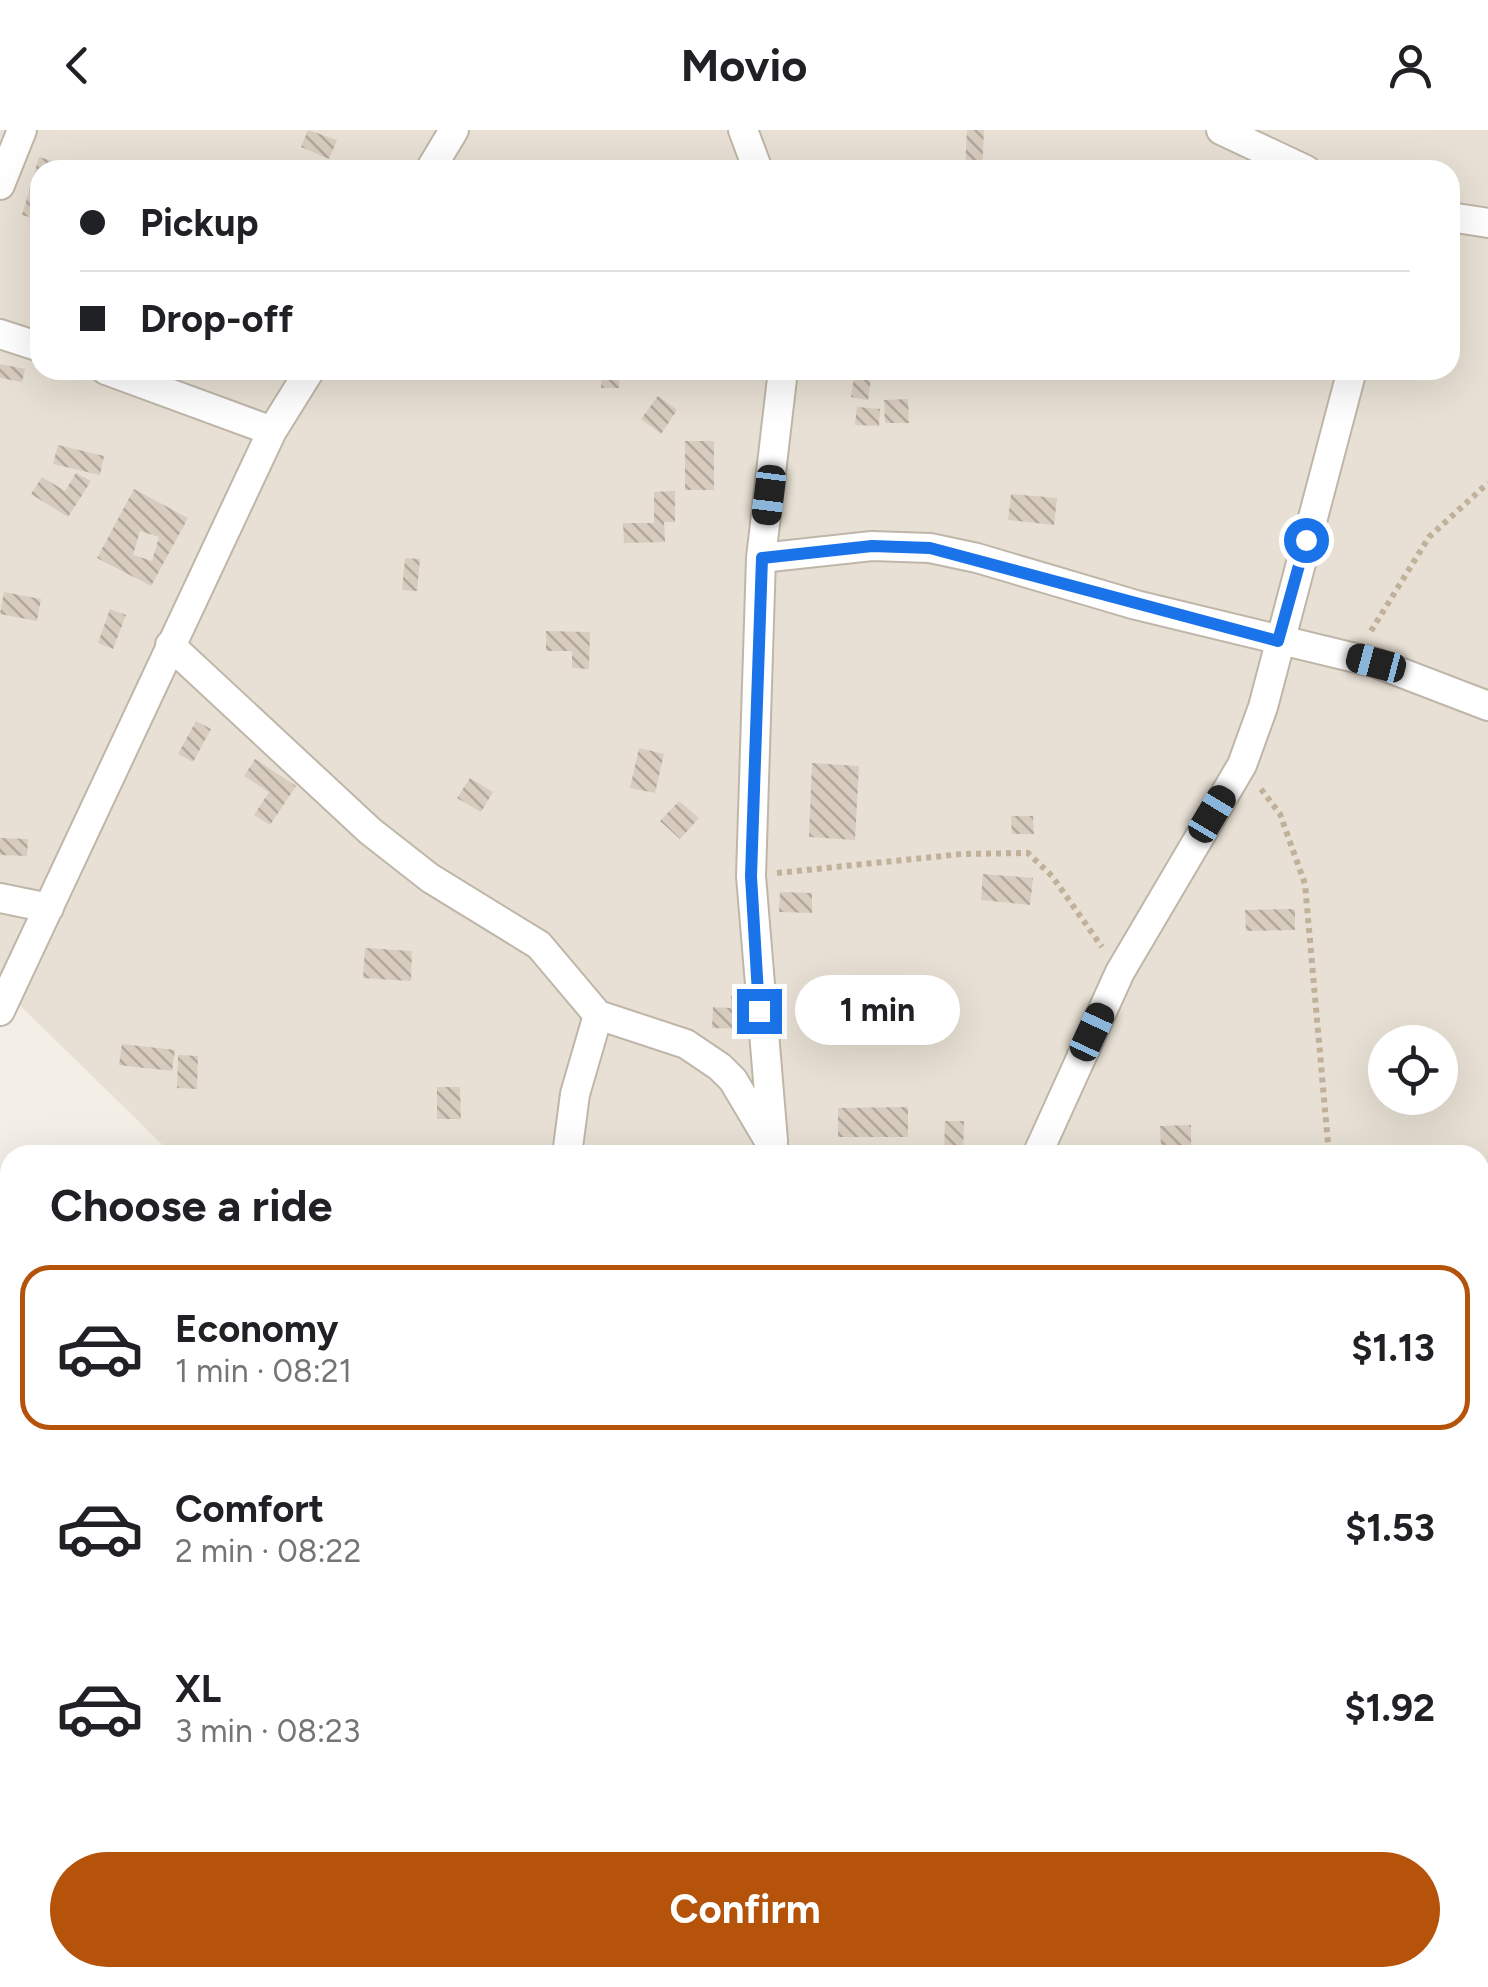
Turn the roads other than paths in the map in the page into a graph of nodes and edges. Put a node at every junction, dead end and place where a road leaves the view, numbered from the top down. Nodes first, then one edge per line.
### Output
1 (22, 130) edge
2 (454, 130) edge
3 (743, 130) edge
4 (1221, 130) edge
5 (436, 160) edge
6 (754, 160) edge
7 (1285, 160) edge
8 (0, 185) edge
9 (1460, 219) edge
10 (1488, 223) edge
11 (0, 334) edge
12 (30, 344) edge
13 (133, 380) edge
14 (304, 380) edge
15 (782, 380) edge
16 (1349, 380) edge
17 (272, 431) junction
18 (762, 558) junction
19 (1278, 641) junction
20 (170, 645) junction
21 (1488, 706) edge
22 (0, 898) edge
23 (49, 908) junction
24 (0, 1012) edge
25 (598, 1015) junction
26 (568, 1145) edge
27 (771, 1145) edge
28 (774, 1145) edge
29 (1042, 1145) edge

1 - 8 street
2 - 5 street
3 - 6 street
4 - 7 street
9 - 10 street
11 - 12 street
13 - 17 street
14 - 17 street
15 - 18 street
16 - 19 street
17 - 20 street
18 - 19 street
18 - 28 street
19 - 21 street
19 - 29 street
20 - 23 street
20 - 25 street
22 - 23 street
23 - 24 street
25 - 26 street
25 - 27 street

